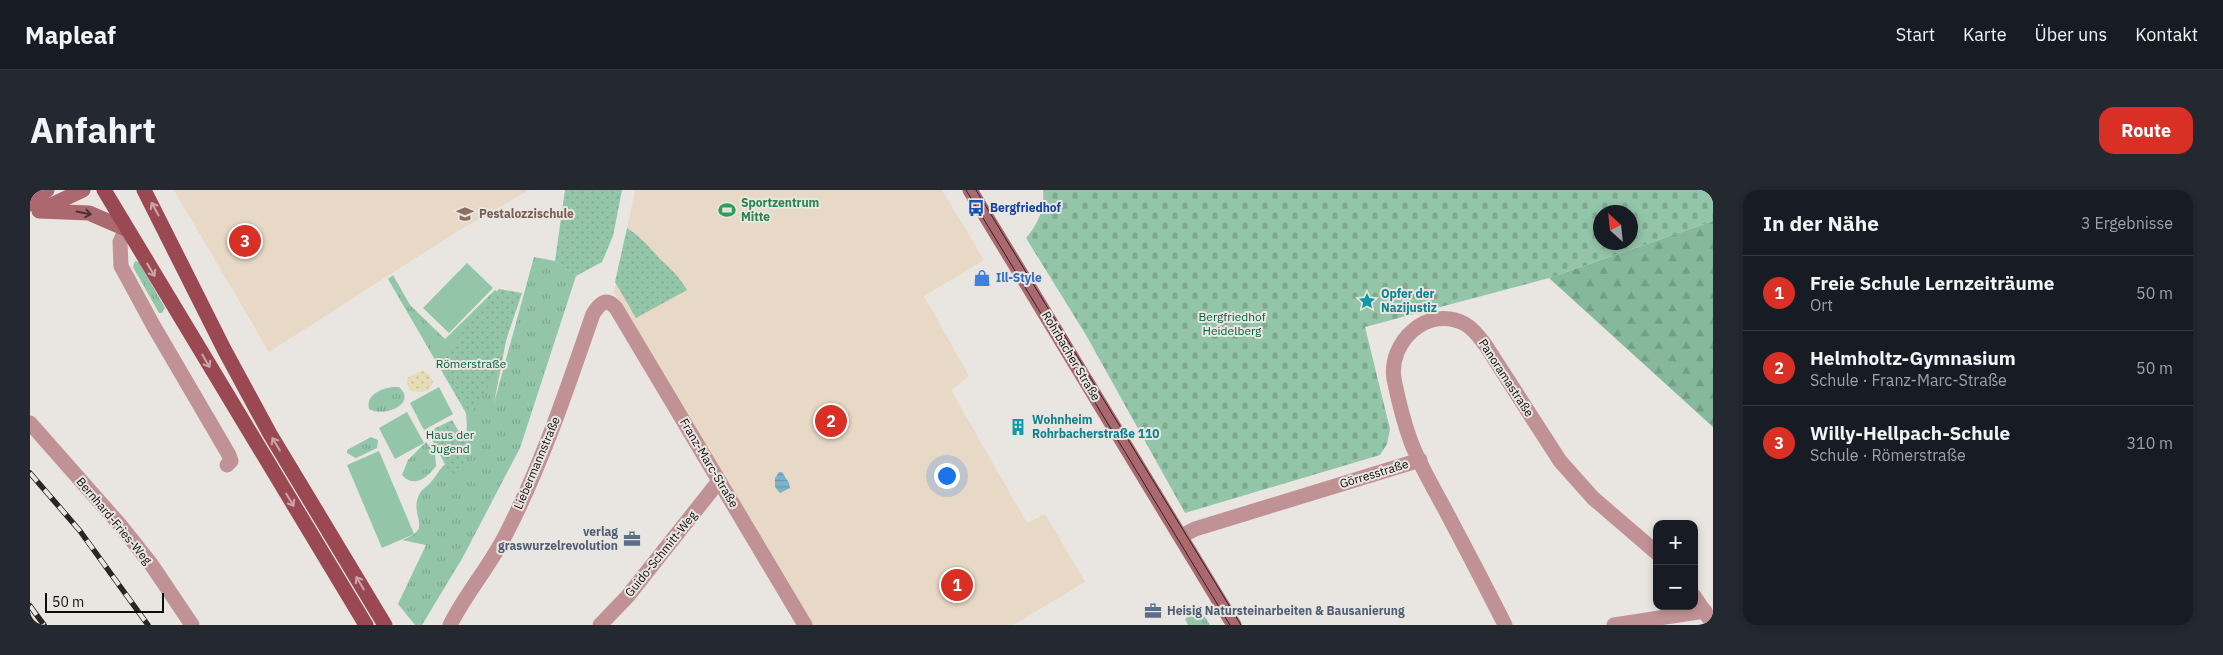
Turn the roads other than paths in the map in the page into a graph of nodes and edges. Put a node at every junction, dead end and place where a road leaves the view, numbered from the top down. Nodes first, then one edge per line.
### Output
1 (47, 190) edge
2 (83, 190) edge
3 (104, 190) edge
4 (144, 190) edge
5 (970, 190) edge
6 (33, 210) edge
7 (126, 229) junction
8 (611, 302) joint
9 (30, 422) edge
10 (1420, 460) junction
11 (227, 465) dead end
12 (719, 481) junction
13 (1181, 536) junction
14 (1653, 550) edge
15 (1698, 601) edge
16 (1705, 610) junction
17 (1713, 624) edge
18 (192, 625) edge
19 (366, 625) edge
20 (385, 625) edge
21 (450, 625) edge
22 (600, 625) edge
23 (805, 625) edge
24 (1234, 625) edge
25 (1505, 625) edge
26 (1614, 625) edge

1 - 6 main road
2 - 6 main road
3 - 7 main road
20 -> 4 main road
5 - 13 main road, Rohrbacher Straße
6 -> 7 main road
7 - 11 street
7 -> 19 main road
8 - 12 street, Franz-Marc-Straße
8 - 21 street, Liebermannstraße
9 - 18 street, Bernhard-Fries-Weg
10 - 13 street, Görresstraße
10 - 14 street, Panoramastraße
10 - 25 street, Görresstraße
12 - 22 street, Guido-Schmitt-Weg
12 - 23 street, Franz-Marc-Straße
13 - 24 main road, Rohrbacher Straße
15 - 16 street
16 - 17 street
16 - 26 street

